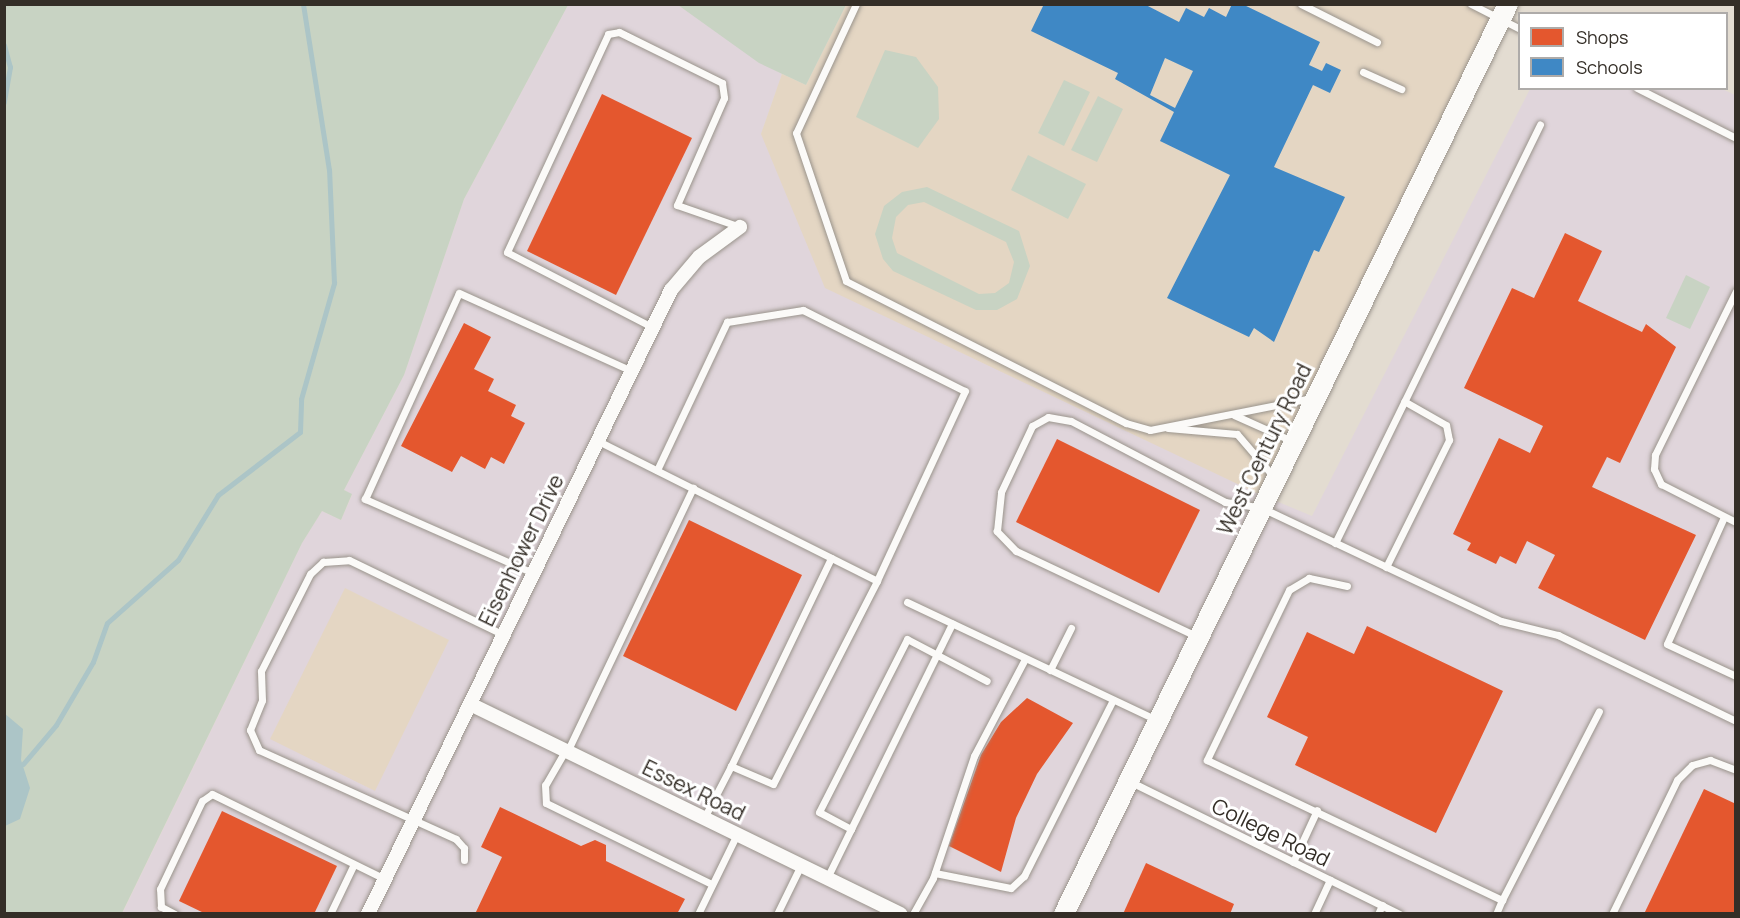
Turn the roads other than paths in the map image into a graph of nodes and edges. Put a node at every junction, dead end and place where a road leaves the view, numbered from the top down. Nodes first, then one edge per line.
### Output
1 (856, 4) edge
2 (1301, 4) edge
3 (1471, 4) edge
4 (1504, 12) edge
5 (1518, 27) edge
6 (1377, 42) dead end
7 (1363, 72) dead end
8 (1401, 89) dead end
9 (1641, 90) edge
10 (1539, 125) dead end
11 (1736, 138) edge
12 (740, 227) joint
13 (1736, 291) edge
14 (652, 327) junction
15 (632, 371) junction
16 (1317, 396) junction
17 (1404, 401) junction
18 (1230, 414) junction
19 (1162, 427) junction
20 (598, 441) junction
21 (1294, 442) junction
22 (657, 470) junction
23 (1276, 480) junction
24 (693, 488) junction
25 (1262, 508) junction
26 (1724, 517) junction
27 (1736, 522) edge
28 (1335, 543) junction
29 (831, 558) junction
30 (1386, 567) junction
31 (533, 573) junction
32 (877, 581) junction
33 (1347, 586) dead end
34 (907, 602) dead end
35 (952, 624) junction
36 (1071, 628) dead end
37 (504, 635) junction
38 (1199, 638) junction
39 (936, 655) junction
40 (1025, 658) junction
41 (1050, 670) junction
42 (1736, 676) edge
43 (987, 681) dead end
44 (1113, 699) junction
45 (470, 704) junction
46 (1599, 711) dead end
47 (1158, 721) junction
48 (1736, 721) edge
49 (566, 751) junction
50 (731, 766) junction
51 (1736, 770) edge
52 (1129, 780) junction
53 (1317, 810) junction
54 (704, 818) junction
55 (413, 821) junction
56 (851, 829) junction
57 (737, 834) junction
58 (464, 860) dead end
59 (1293, 862) junction
60 (354, 864) junction
61 (801, 865) junction
62 (935, 873) junction
63 (827, 878) junction
64 (385, 879) junction
65 (1330, 880) junction
66 (711, 884) junction
67 (1502, 900) junction
68 (1382, 905) junction
69 (899, 913) edge
70 (175, 914) edge
71 (330, 914) edge
72 (368, 914) edge
73 (698, 914) edge
74 (777, 914) edge
75 (913, 914) edge
76 (1064, 914) edge
77 (1314, 914) edge
78 (1378, 914) edge
79 (1399, 914) edge
80 (1496, 914) edge
81 (1612, 914) edge

1 - 19 lane
2 - 6 lane
3 - 4 lane
4 - 5 lane
4 - 16 main road, West Century Road
7 - 8 lane
9 - 11 lane
10 - 17 lane
12 - 14 street, Eisenhower Drive
12 - 14 lane
13 - 26 lane
14 - 15 street, Eisenhower Drive
15 - 20 street, Eisenhower Drive
15 - 31 lane
16 - 18 lane
16 - 21 main road, West Century Road
17 - 28 lane
17 - 30 lane
18 - 19 lane
18 - 21 lane
19 - 23 lane
20 - 22 lane
20 - 31 street, Eisenhower Drive
21 - 23 main road, West Century Road
22 - 24 lane
22 - 32 lane
23 - 25 main road, West Century Road
24 - 29 lane
24 - 49 lane
25 - 28 lane
25 - 38 main road, West Century Road
25 - 38 lane
26 - 27 lane
26 - 42 lane
28 - 30 lane
29 - 32 lane
29 - 50 lane
30 - 48 lane
31 - 37 street, Eisenhower Drive
32 - 50 lane
33 - 53 lane
34 - 35 lane
35 - 39 lane
35 - 40 lane
36 - 41 lane
37 - 45 street, Eisenhower Drive
37 - 55 lane
38 - 47 main road, West Century Road
39 - 43 lane
39 - 56 lane
39 - 56 lane
40 - 41 lane
40 - 62 lane
41 - 44 lane
44 - 47 lane
44 - 62 lane
45 - 49 street, Essex Road
45 - 55 street, Eisenhower Drive
46 - 67 lane
47 - 52 main road, West Century Road
49 - 54 street, Essex Road
49 - 66 lane
50 - 54 lane
51 - 81 lane
52 - 59 lane, College Road
52 - 76 main road, West Century Road
53 - 59 lane
53 - 67 lane
54 - 57 street, Essex Road
55 - 58 lane
55 - 64 street, Eisenhower Drive
56 - 63 lane
57 - 61 street, Essex Road
57 - 66 lane
59 - 65 lane, College Road
60 - 64 lane
60 - 70 lane
60 - 71 lane
61 - 63 street, Essex Road
61 - 74 lane
62 - 75 lane
63 - 69 street, Essex Road
64 - 72 street, Eisenhower Drive
65 - 68 lane, College Road
65 - 77 lane
66 - 73 lane
67 - 80 lane
68 - 78 lane
68 - 79 lane, College Road

